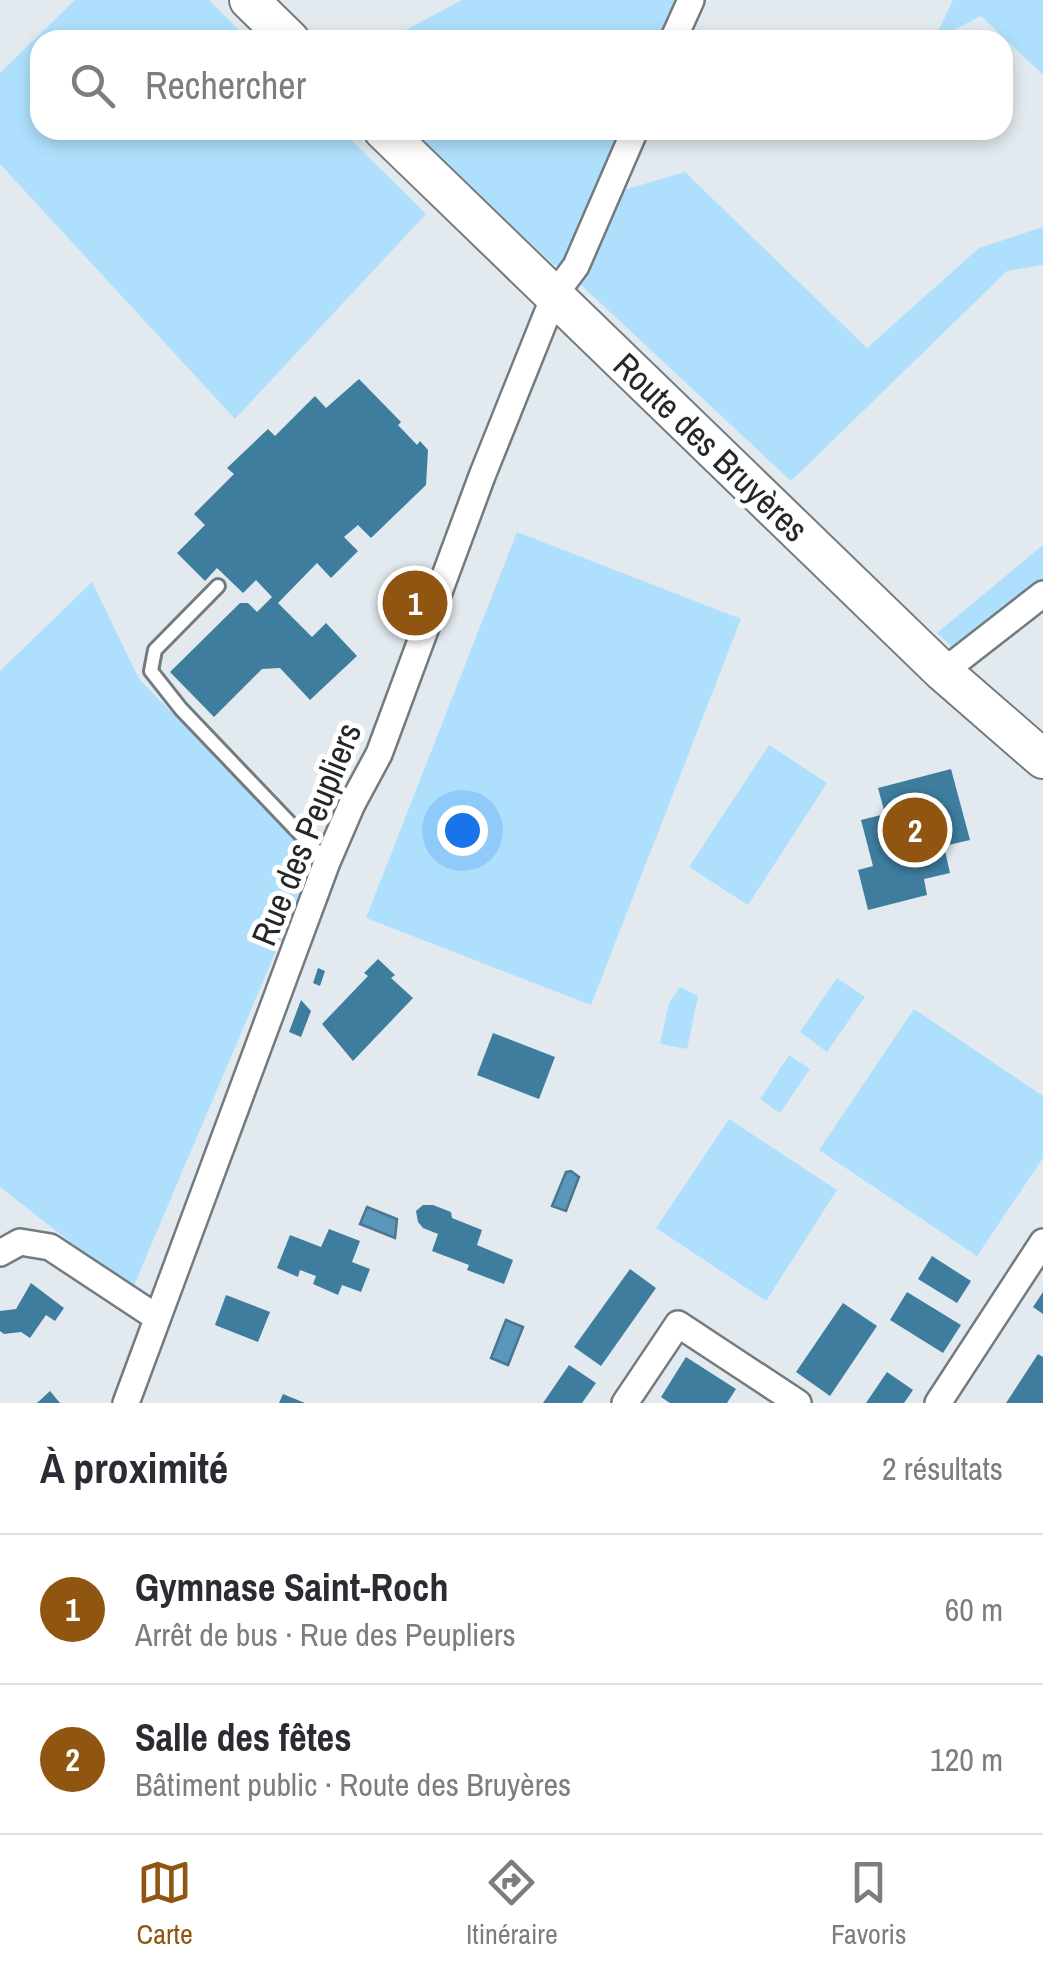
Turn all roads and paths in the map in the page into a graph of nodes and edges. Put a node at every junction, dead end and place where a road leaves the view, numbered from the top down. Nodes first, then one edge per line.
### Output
1 (249, 0) edge
2 (690, 0) edge
3 (280, 30) edge
4 (678, 30) edge
5 (393, 140) edge
6 (631, 140) edge
7 (555, 294) junction
8 (218, 586) dead end
9 (1043, 594) edge
10 (943, 672) junction
11 (1043, 759) edge
12 (327, 862) junction
13 (1043, 1242) edge
14 (0, 1253) edge
15 (156, 1317) junction
16 (126, 1403) edge
17 (626, 1403) edge
18 (798, 1403) edge
19 (938, 1403) edge

1 - 3 main road
2 - 4 street
5 - 7 main road, Route des Bruyères
6 - 7 street, Rue des Peupliers
7 - 10 main road, Route des Bruyères
7 - 12 street, Rue des Peupliers
8 - 12 lane
9 - 10 street
10 - 11 main road, Route des Bruyères
12 - 15 street, Rue des Peupliers
13 - 19 street
14 - 15 street
15 - 16 street, Rue des Peupliers
17 - 18 street

